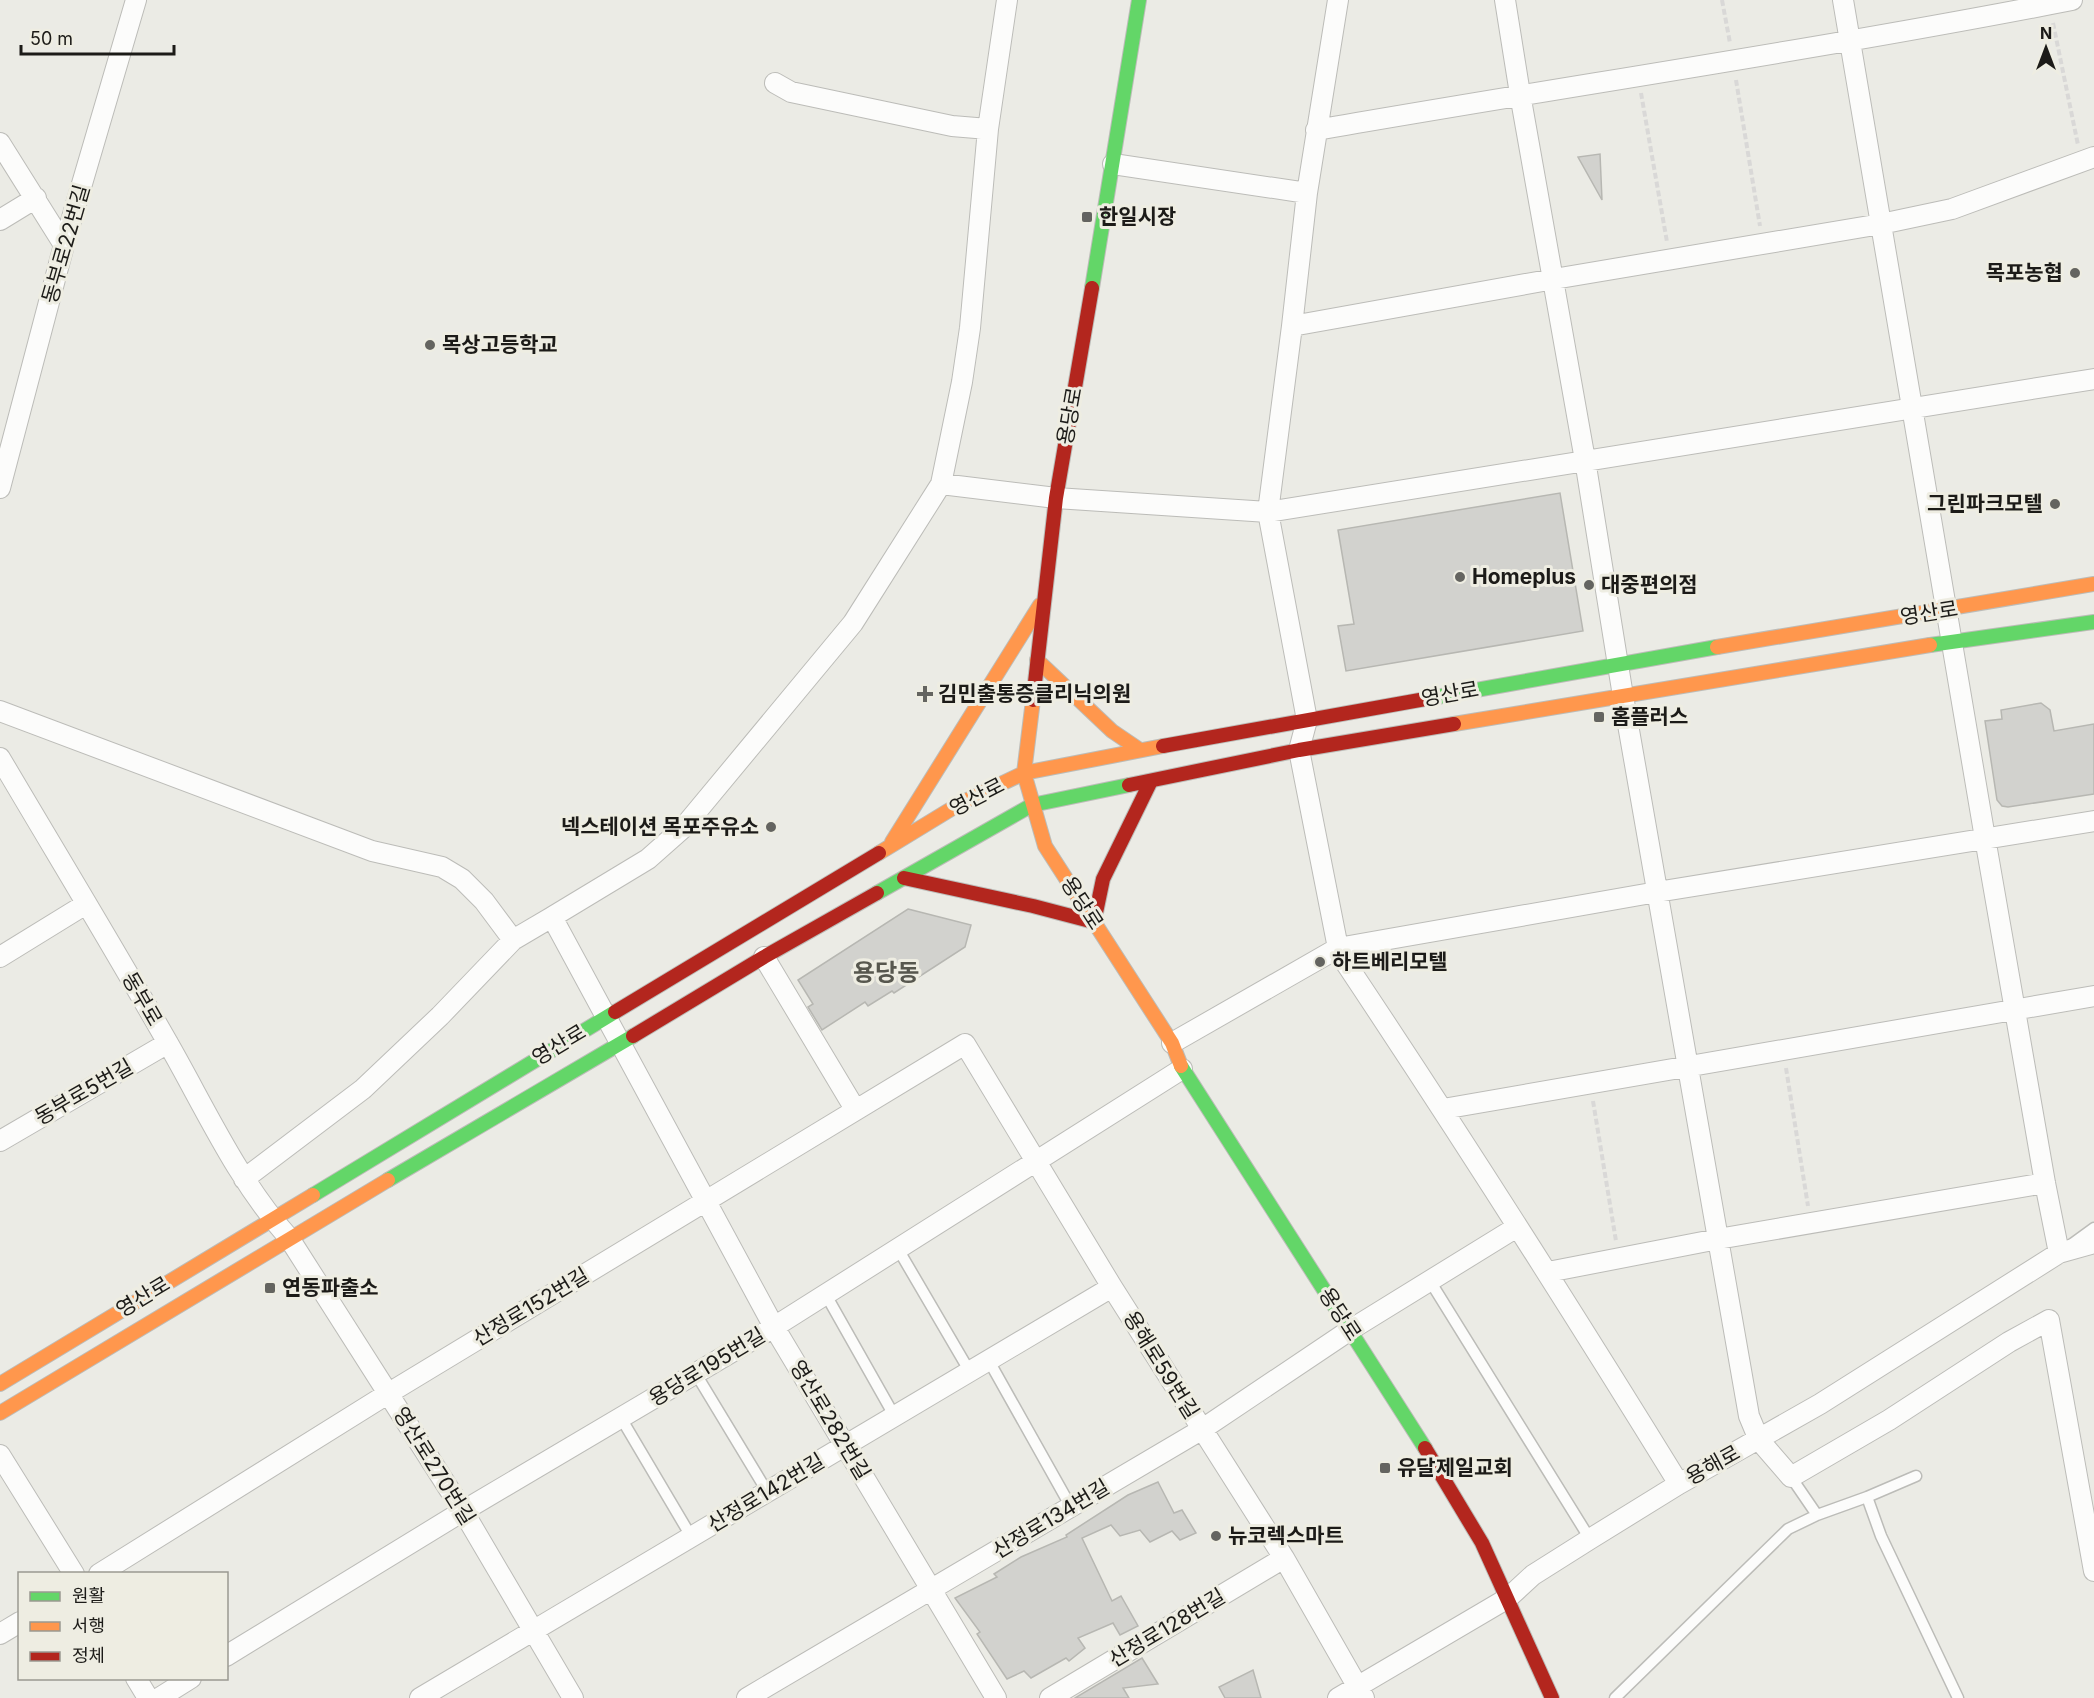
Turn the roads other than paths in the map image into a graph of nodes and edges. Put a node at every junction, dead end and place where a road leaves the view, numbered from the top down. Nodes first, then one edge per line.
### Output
1 (136, 0) edge
2 (1007, 0) edge
3 (1139, 0) edge
4 (1338, 0) edge
5 (1505, 0) edge
6 (1843, 0) edge
7 (2072, 0) edge
8 (1849, 40) junction
9 (775, 83) dead end
10 (1520, 94) junction
11 (988, 129) junction
12 (1316, 130) junction
13 (0, 143) edge
14 (2088, 159) edge
15 (1113, 165) junction
16 (1307, 193) junction
17 (36, 198) junction
18 (0, 220) edge
19 (1881, 225) junction
20 (64, 245) junction
21 (1554, 279) junction
22 (1292, 326) junction
23 (2094, 380) edge
24 (1912, 409) junction
25 (1585, 460) junction
26 (941, 484) junction
27 (0, 488) edge
28 (1056, 498) junction
29 (1268, 512) junction
30 (2094, 584) edge
31 (1044, 599) junction
32 (1947, 610) junction
33 (2094, 622) edge
34 (1953, 641) junction
35 (1037, 660) junction
36 (1617, 664) junction
37 (1623, 696) junction
38 (0, 711) edge
39 (1306, 720) junction
40 (1140, 750) junction
41 (1299, 750) junction
42 (1, 763) edge
43 (1024, 773) junction
44 (1150, 781) junction
45 (1032, 805) junction
46 (2094, 821) edge
47 (1985, 838) junction
48 (889, 846) junction
49 (904, 878) junction
50 (1657, 892) junction
51 (86, 904) junction
52 (552, 917) junction
53 (1094, 922) junction
54 (513, 940) junction
55 (1338, 948) junction
56 (0, 957) edge
57 (764, 957) junction
58 (2094, 996) edge
59 (2016, 1010) junction
60 (605, 1017) junction
61 (168, 1043) junction
62 (1172, 1043) junction
63 (620, 1044) junction
64 (965, 1044) joint
65 (1687, 1066) junction
66 (1182, 1070) junction
67 (855, 1110) junction
68 (1443, 1110) junction
69 (0, 1141) edge
70 (1036, 1162) junction
71 (244, 1179) junction
72 (2045, 1183) junction
73 (706, 1201) junction
74 (272, 1219) junction
75 (1517, 1227) junction
76 (2094, 1228) edge
77 (289, 1238) junction
78 (1718, 1239) junction
79 (2094, 1243) edge
80 (898, 1249) junction
81 (2060, 1253) junction
82 (1548, 1272) junction
83 (1430, 1281) junction
84 (1112, 1287) junction
85 (826, 1294) junction
86 (774, 1327) junction
87 (1350, 1330) junction
88 (989, 1361) junction
89 (970, 1372) junction
90 (696, 1374) junction
91 (0, 1384) edge
92 (389, 1393) junction
93 (0, 1413) edge
94 (895, 1417) junction
95 (621, 1418) junction
96 (1201, 1430) junction
97 (1759, 1440) junction
98 (846, 1446) junction
99 (0, 1455) edge
100 (1916, 1476) dead end
101 (1791, 1477) junction
102 (1679, 1484) junction
103 (768, 1493) junction
104 (1867, 1497) junction
105 (1071, 1507) junction
106 (463, 1511) junction
107 (1817, 1515) junction
108 (692, 1538) junction
109 (1590, 1539) junction
110 (1284, 1558) junction
111 (2094, 1571) edge
112 (73, 1572) edge
113 (102, 1572) edge
114 (931, 1589) junction
115 (1508, 1598) junction
116 (18, 1623) edge
117 (534, 1631) junction
118 (0, 1634) edge
119 (228, 1655) edge
120 (137, 1680) edge
121 (188, 1680) edge
122 (1361, 1691) edge
123 (148, 1698) edge
124 (159, 1698) edge
125 (420, 1698) edge
126 (573, 1698) edge
127 (747, 1698) edge
128 (996, 1698) edge
129 (1050, 1698) edge
130 (1338, 1698) edge
131 (1552, 1698) edge
132 (1615, 1698) edge
133 (1958, 1698) edge

1 - 20 street, 동부로22번길
2 - 11 street
3 - 15 street, 용당로
4 - 12 street
5 - 10 street
6 - 8 street
7 - 8 street
8 - 10 street
8 - 19 street
9 - 11 street
10 - 12 street
10 - 21 street
11 - 26 street
12 - 16 street
13 - 17 street
14 - 19 street
15 - 16 street
15 - 28 street, 용당로
16 - 22 street
17 - 18 street
17 - 20 street
19 - 21 street
19 - 24 street
20 - 27 street, 동부로22번길
21 - 22 street
21 - 25 street
22 - 29 street
23 - 24 street
24 - 25 street
24 - 32 street
25 - 29 street
25 - 36 street
26 - 28 street
26 - 52 street
28 - 29 street
28 - 31 street, 용당로
29 - 39 street
30 - 32 street, 영산로
31 - 35 street, 용당로
31 - 48 street
32 - 34 street
32 - 36 street, 영산로
33 - 34 street, 영산로
34 - 37 street, 영산로
34 - 47 street
35 - 40 street
35 - 43 street, 용당로
36 - 37 street
36 - 39 street, 영산로
37 - 41 street, 영산로
37 - 50 street
38 - 54 street
39 - 40 street, 영산로
39 - 41 street
40 - 43 street, 영산로
41 - 44 street, 영산로
41 - 55 street
42 - 51 street, 동부로
43 - 45 street, 용당로
43 - 48 street, 영산로
44 - 45 street, 영산로
44 - 53 street
45 - 49 street, 영산로
45 - 53 street, 용당로
46 - 47 street
47 - 50 street
47 - 59 street
48 - 60 street, 영산로
49 - 53 street
49 - 57 street, 영산로
50 - 55 street
50 - 65 street
51 - 56 street
51 - 61 street, 동부로
52 - 54 street
52 - 60 street, 영산로282번길
53 - 62 street, 용당로
54 - 71 street
55 - 62 street
55 - 68 street
57 - 63 street, 영산로
57 - 67 street
58 - 59 street
59 - 65 street
59 - 72 street
60 - 63 street, 영산로282번길
60 - 74 street, 영산로
61 - 69 street, 동부로5번길
61 - 71 street, 동부로
62 - 66 street, 용당로
63 - 73 street, 영산로282번길
63 - 77 street, 영산로
64 - 67 street, 산정로152번길
64 - 70 street, 용해로59번길
65 - 68 street
65 - 78 street
66 - 70 street, 용당로195번길
66 - 87 street, 용당로
67 - 73 street, 산정로152번길
68 - 75 street
70 - 80 street, 용당로195번길
70 - 84 street, 용해로59번길
71 - 74 street, 동부로
72 - 78 street
72 - 81 street
73 - 86 street, 영산로282번길
73 - 92 street, 산정로152번길
74 - 77 street, 동부로
74 - 91 street, 영산로
75 - 82 street
75 - 83 street, 산정로134번길
76 - 81 lane
77 - 92 street, 영산로270번길
77 - 93 street, 영산로
78 - 82 street
78 - 97 street
79 - 81 street, 용해로
80 - 85 street, 용당로195번길
80 - 89 lane
81 - 97 street, 용해로
82 - 102 street
83 - 87 street, 산정로134번길
83 - 109 lane
84 - 88 street, 산정로142번길
84 - 96 street, 용해로59번길
85 - 86 street, 용당로195번길
85 - 94 lane
86 - 90 street, 용당로195번길
86 - 98 street, 영산로282번길
87 - 96 street, 산정로134번길
87 - 115 street, 용당로
88 - 89 street, 산정로142번길
88 - 105 lane
89 - 94 street, 산정로142번길
90 - 95 street, 용당로195번길
90 - 103 lane
92 - 106 street, 영산로270번길
92 - 113 street, 산정로152번길
94 - 98 street, 산정로142번길
95 - 106 street, 용당로195번길
95 - 108 lane
96 - 105 street, 산정로134번길
96 - 110 street, 용해로59번길
97 - 101 street
97 - 102 street, 용해로
98 - 103 street, 산정로142번길
98 - 114 street, 영산로282번길
99 - 112 street
100 - 104 lane
101 - 107 lane
101 - 111 street
102 - 109 street, 용해로
103 - 108 street, 산정로142번길
104 - 107 lane
104 - 133 lane
105 - 114 street, 산정로134번길
106 - 117 street, 영산로270번길
106 - 119 street, 용당로195번길
107 - 132 lane
108 - 117 street, 산정로142번길
109 - 115 street, 용해로
110 - 122 street, 용해로59번길
110 - 129 street, 산정로128번길
114 - 127 street, 산정로134번길
114 - 128 street, 영산로282번길
115 - 122 street, 용해로
115 - 131 street, 용당로
116 - 118 street
117 - 125 street, 산정로142번길
117 - 126 street, 영산로270번길
120 - 123 street
121 - 124 street
122 - 130 street, 용해로

